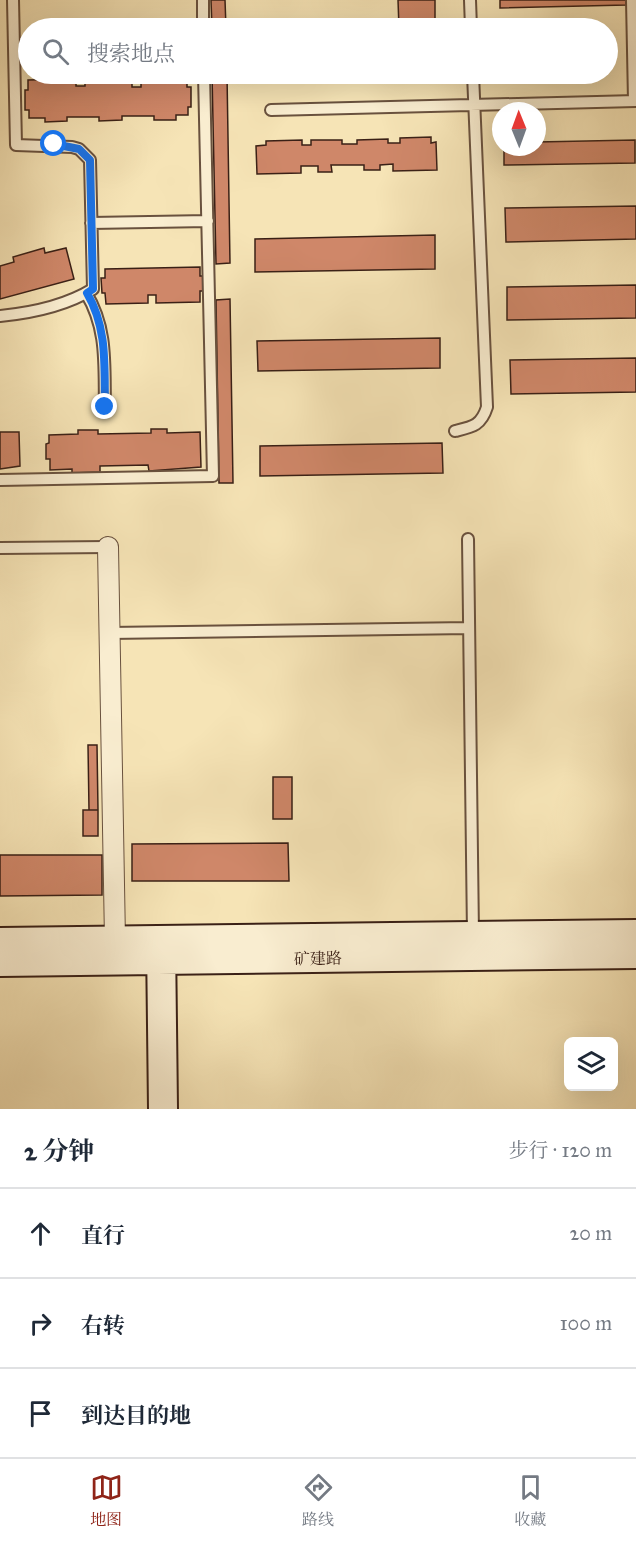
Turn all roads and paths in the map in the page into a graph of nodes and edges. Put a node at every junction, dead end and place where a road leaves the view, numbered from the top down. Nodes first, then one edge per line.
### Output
1 (13, 0) edge
2 (202, 0) edge
3 (470, 0) edge
4 (632, 0) edge
5 (203, 18) edge
6 (471, 18) edge
7 (204, 84) edge
8 (473, 84) edge
9 (635, 101) edge
10 (474, 105) junction
11 (271, 110) dead end
12 (208, 221) junction
13 (91, 224) junction
14 (87, 293) junction
15 (0, 316) edge
16 (105, 407) dead end
17 (454, 431) dead end
18 (0, 480) edge
19 (468, 539) dead end
20 (108, 547) joint
21 (0, 548) edge
22 (469, 628) junction
23 (110, 633) junction
24 (636, 934) edge
25 (473, 936) junction
26 (115, 940) junction
27 (0, 942) edge
28 (161, 950) junction
29 (636, 954) edge
30 (0, 962) edge
31 (163, 1109) edge

1 - 13 lane
2 - 5 lane
3 - 6 lane
4 - 9 lane
7 - 12 lane
8 - 10 lane
9 - 10 lane
10 - 11 lane
10 - 17 lane
12 - 13 lane
12 - 18 lane
13 - 14 lane
14 - 15 lane
14 - 16 lane
19 - 22 lane
20 - 21 lane
20 - 23 street
22 - 23 lane
22 - 25 lane
23 - 26 street
24 - 25 street, 矿建路
25 - 28 street, 矿建路
26 - 27 street, 矿建路
26 - 28 street, 矿建路
28 - 29 street, 矿建路
28 - 30 street, 矿建路
28 - 31 street

